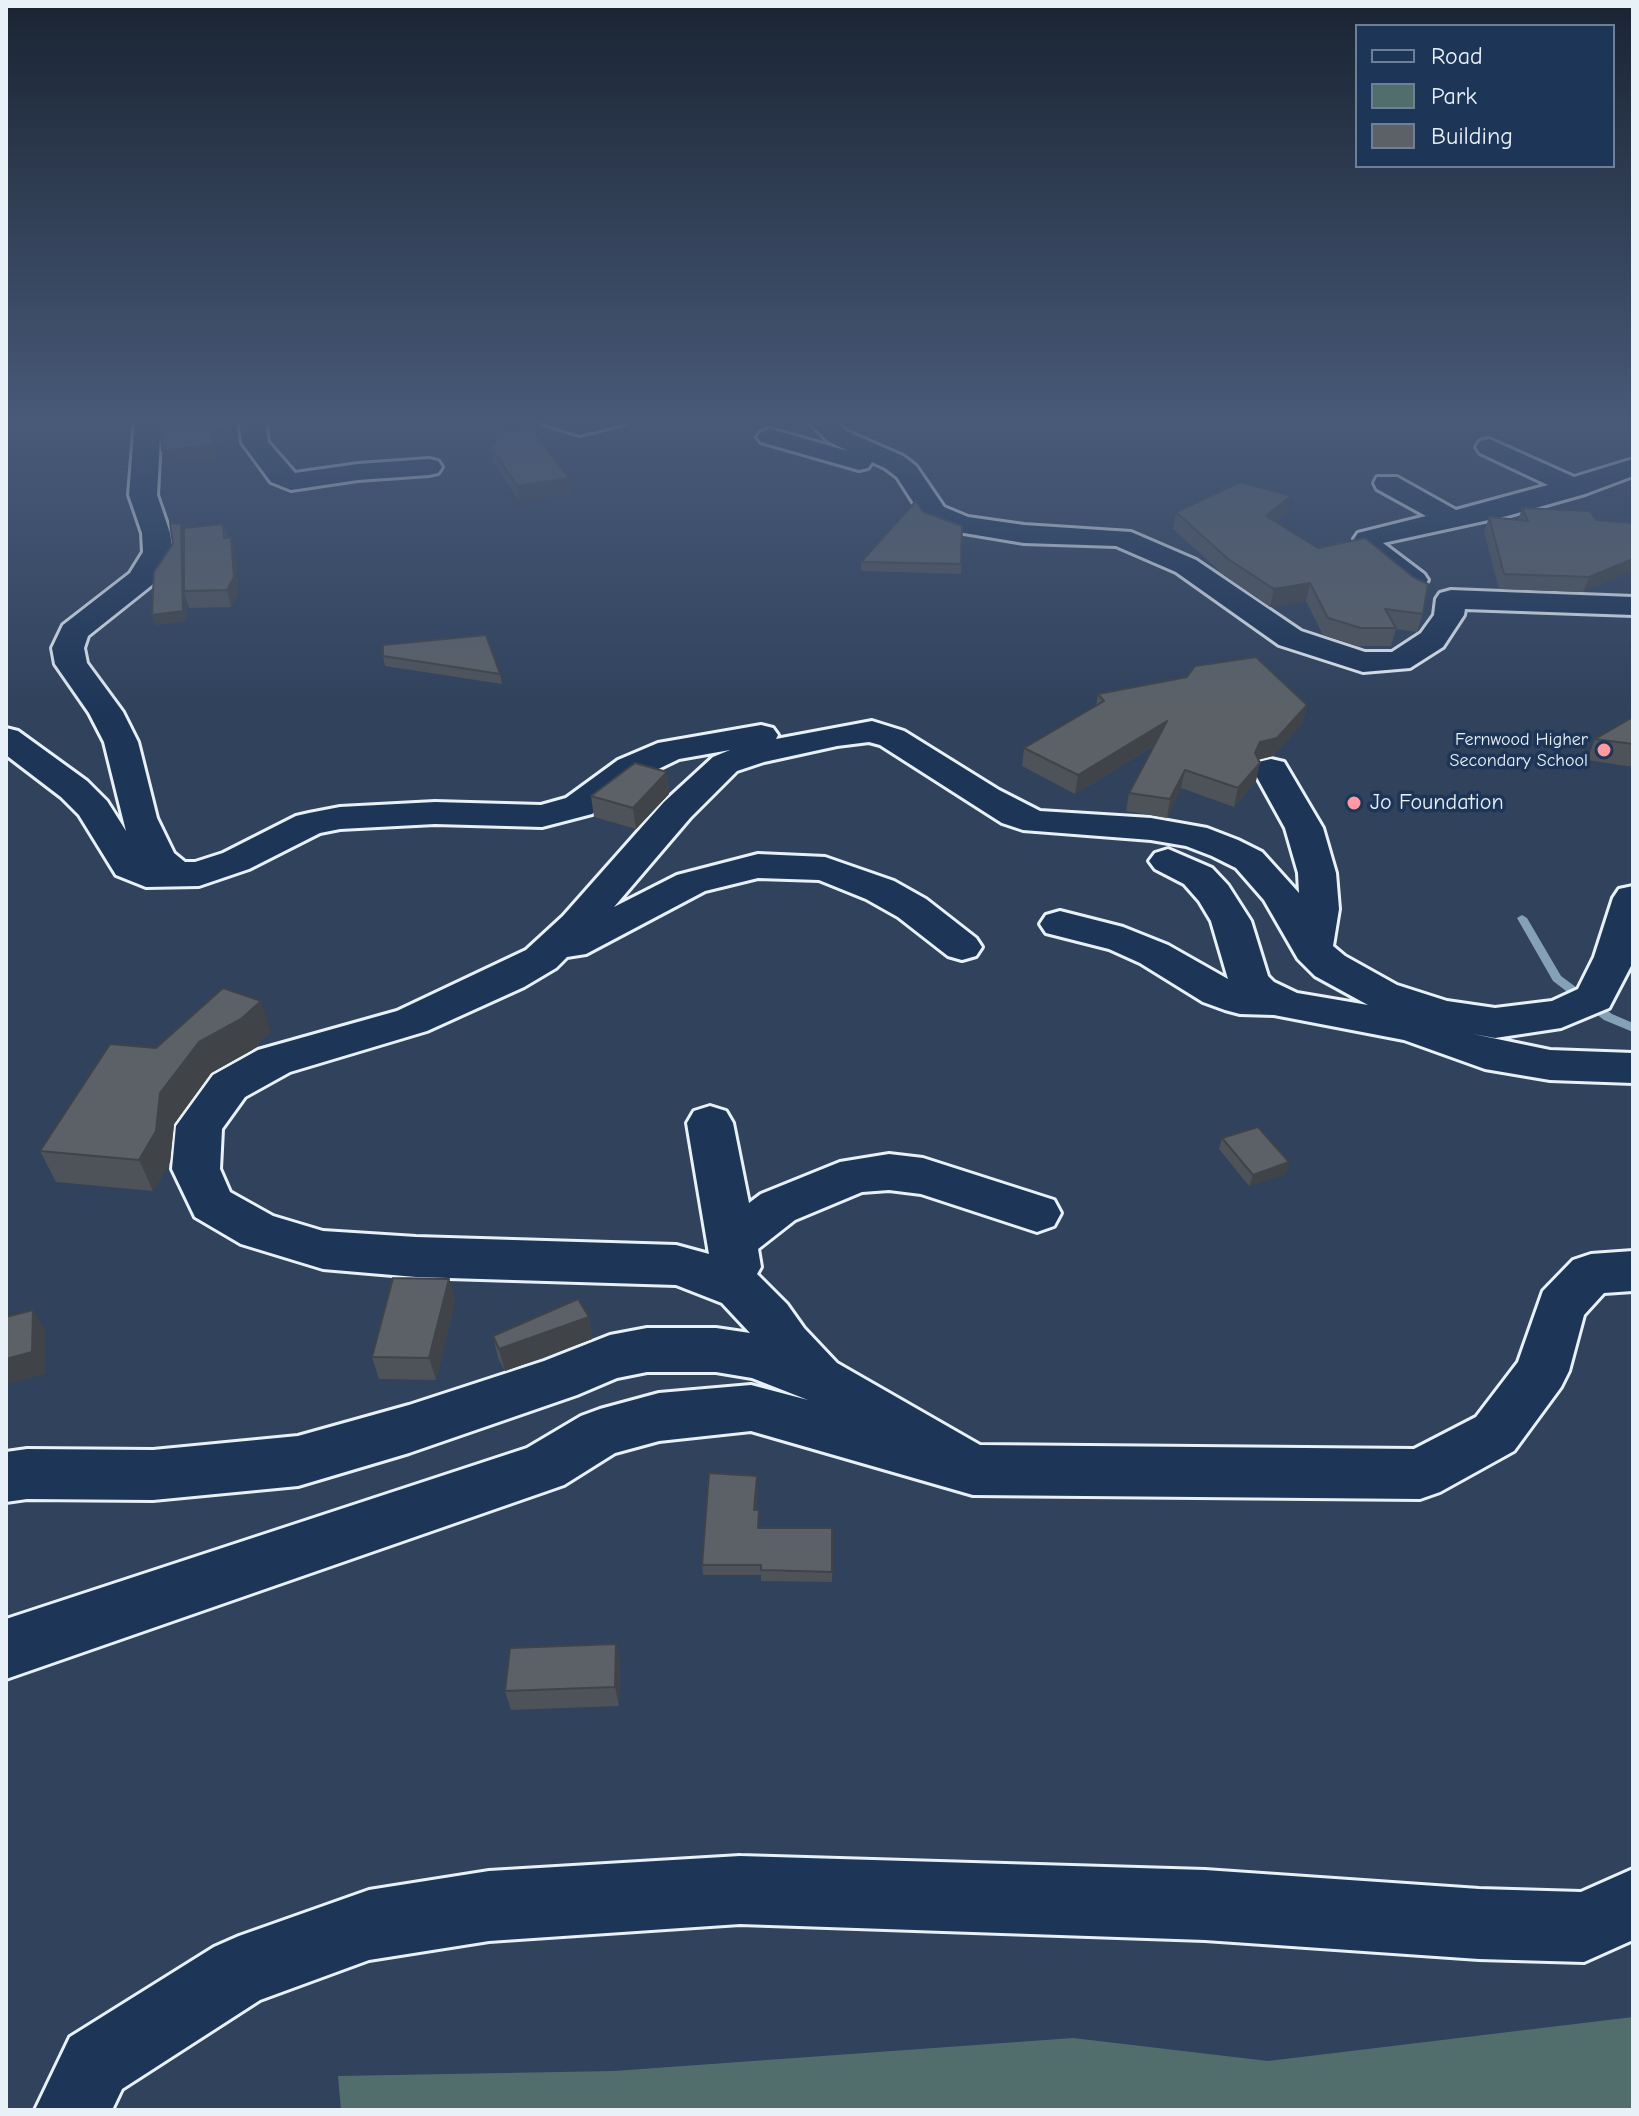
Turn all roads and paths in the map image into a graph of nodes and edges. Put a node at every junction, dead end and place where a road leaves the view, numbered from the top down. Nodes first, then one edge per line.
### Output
1 (151, 518) edge
2 (945, 518) edge
3 (1450, 518) edge
4 (1463, 518) edge
5 (1454, 520) junction
6 (1451, 599) junction
7 (1633, 606) edge
8 (872, 731) junction
9 (6, 738) edge
10 (1271, 770) dead end
11 (1168, 861) dead end
12 (175, 874) junction
13 (1278, 892) junction
14 (1633, 898) edge
15 (1060, 924) dead end
16 (962, 947) dead end
17 (1312, 950) junction
18 (541, 959) junction
19 (1274, 1001) junction
20 (1403, 1026) junction
21 (1633, 1068) edge
22 (710, 1123) dead end
23 (1037, 1213) dead end
24 (731, 1242) junction
25 (1633, 1271) edge
26 (740, 1289) junction
27 (818, 1379) junction
28 (973, 1470) junction
29 (6, 1477) edge
30 (6, 1649) edge
31 (1633, 1903) edge
32 (73, 2110) edge

1 - 12 street
2 - 6 street
3 - 5 street
4 - 5 street
5 - 6 street
6 - 7 street
8 - 12 street
8 - 13 street
8 - 18 street
9 - 12 street
10 - 17 street
11 - 19 street
13 - 17 street
13 - 20 street
14 - 17 street
15 - 19 street
16 - 18 street
18 - 26 street
19 - 20 street
20 - 21 street
22 - 24 street
23 - 24 street
24 - 26 street
25 - 28 street
26 - 27 street
27 - 28 street
27 - 29 street
28 - 30 street
31 - 32 street

